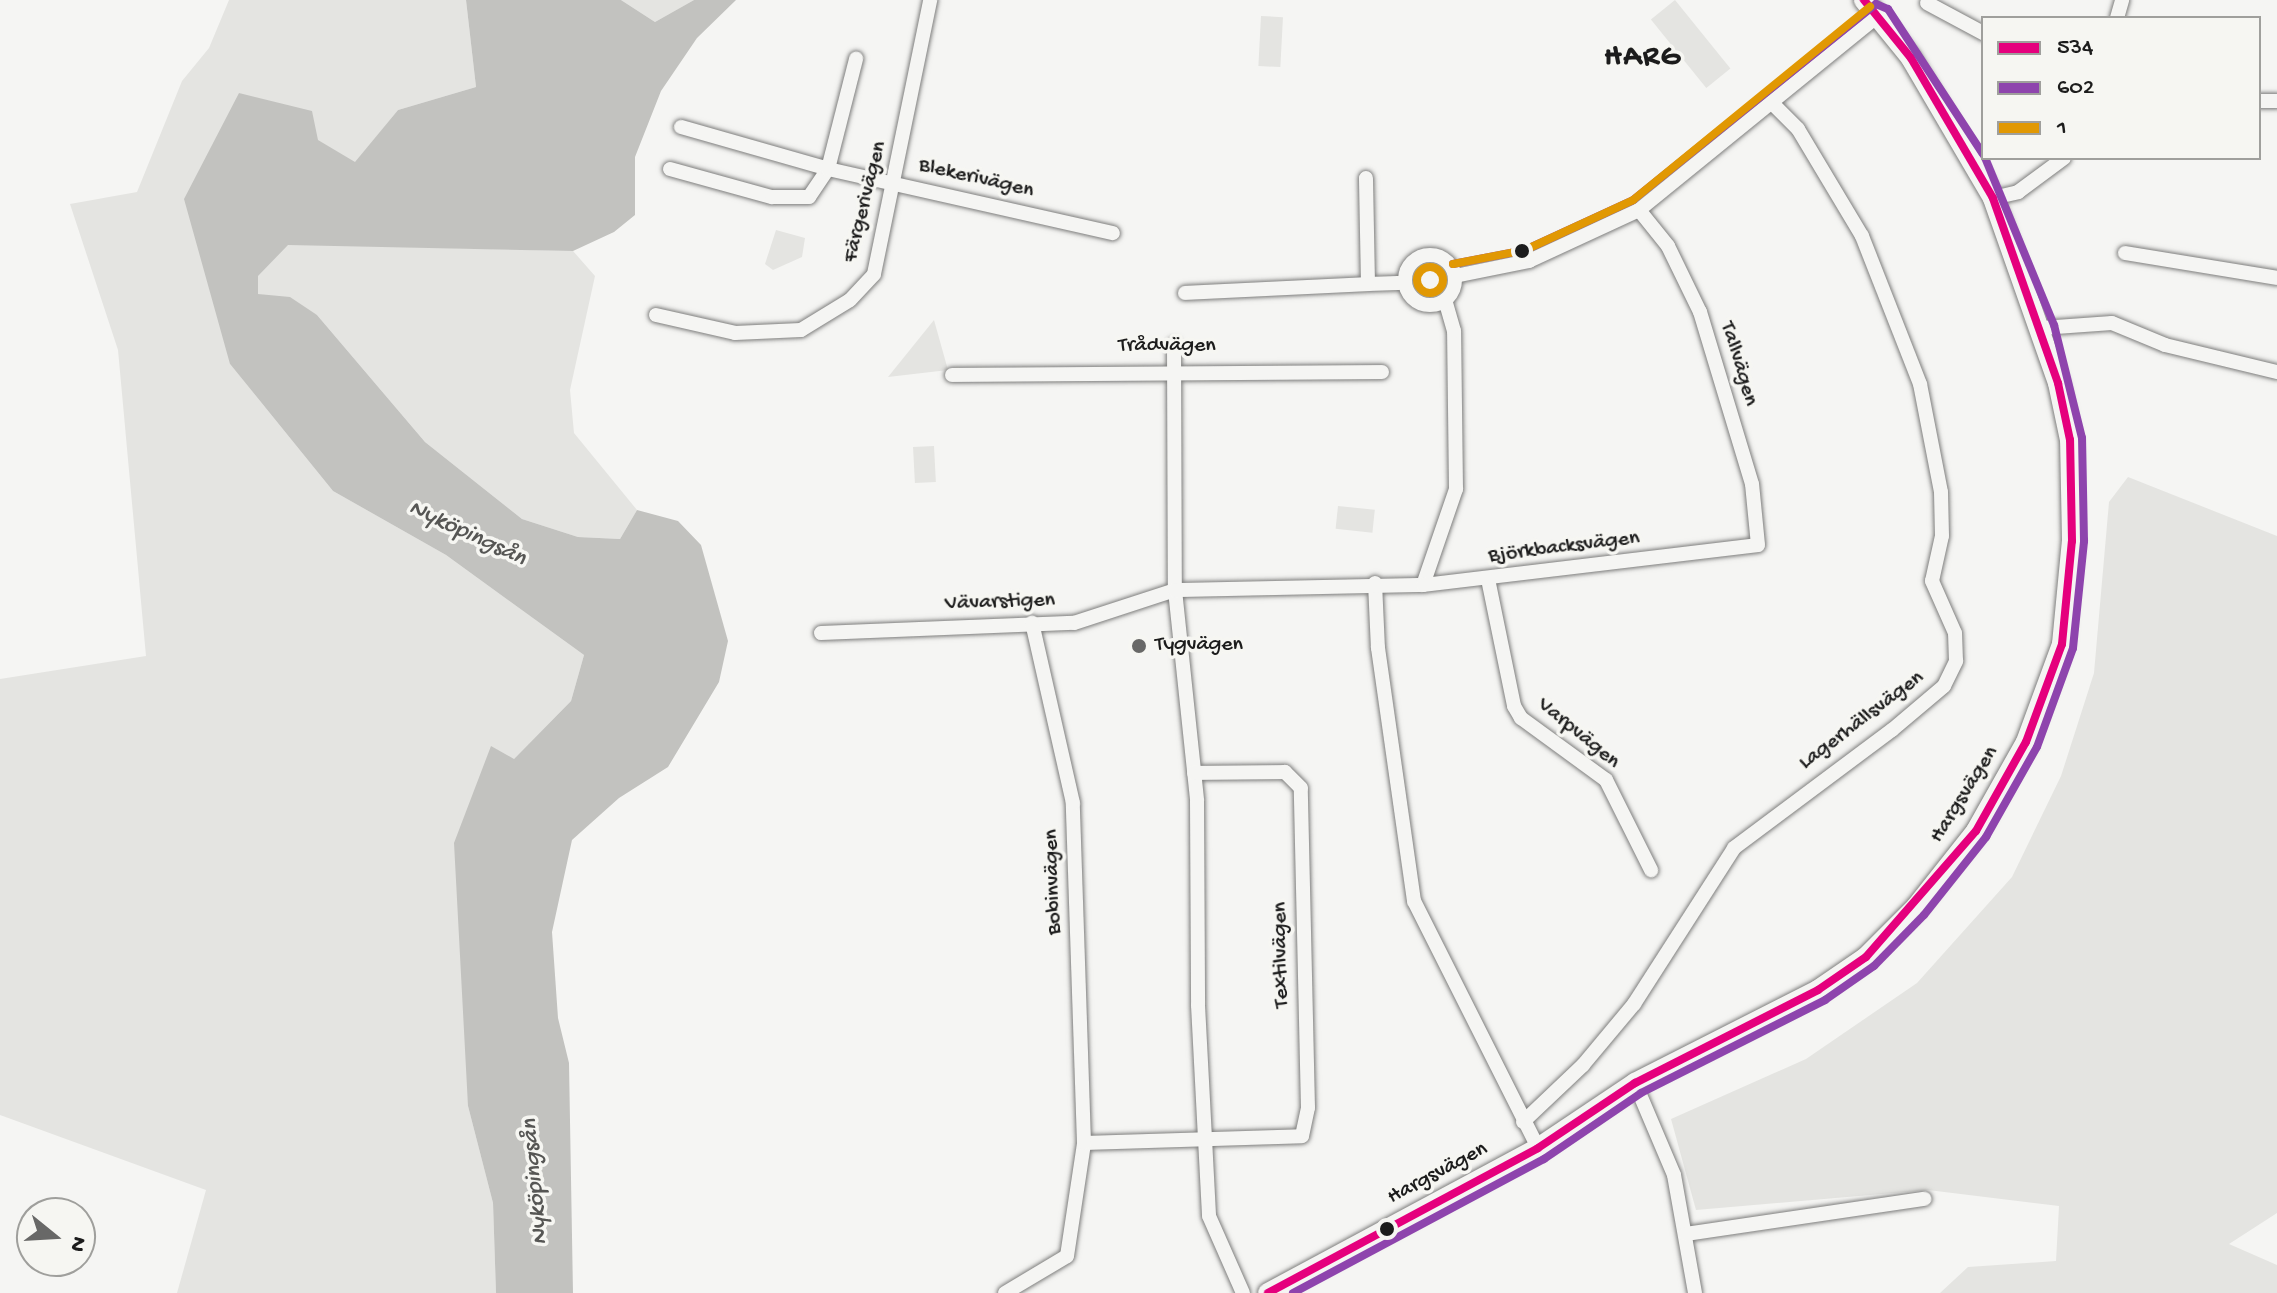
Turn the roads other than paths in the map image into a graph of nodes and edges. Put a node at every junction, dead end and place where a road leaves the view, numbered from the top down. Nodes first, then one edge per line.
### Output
1 (930, 0) edge
2 (1927, 3) dead end
3 (1871, 8) edge
4 (1981, 32) edge
5 (856, 59) dead end
6 (1773, 104) junction
7 (681, 127) dead end
8 (2061, 160) edge
9 (670, 169) dead end
10 (828, 169) junction
11 (1366, 178) dead end
12 (895, 182) junction
13 (1993, 198) junction
14 (1639, 210) junction
15 (1113, 233) dead end
16 (2125, 253) dead end
17 (1455, 276) junction
18 (2277, 278) edge
19 (1405, 283) junction
20 (1368, 284) junction
21 (1185, 293) dead end
22 (1445, 300) junction
23 (656, 315) dead end
24 (2042, 328) junction
25 (1174, 345) dead end
26 (1174, 370) junction
27 (1382, 372) dead end
28 (2277, 372) edge
29 (952, 375) dead end
30 (1758, 545) joint
31 (1488, 579) junction
32 (1375, 583) junction
33 (1423, 585) junction
34 (1175, 590) junction
35 (1032, 623) junction
36 (821, 633) dead end
37 (1194, 773) junction
38 (1651, 870) dead end
39 (1635, 1083) junction
40 (1523, 1122) junction
41 (1204, 1142) junction
42 (1084, 1143) junction
43 (1538, 1148) junction
44 (1924, 1199) dead end
45 (1686, 1234) junction
46 (1005, 1293) edge
47 (1243, 1293) edge
48 (1268, 1293) edge
49 (1695, 1293) edge

1 - 12 street, Färgerivägen
2 - 4 street
3 - 6 street
3 - 13 street, Hargsvägen
5 - 10 street
6 - 14 street
6 - 40 street, Lagerhällsvägen
7 - 10 street, Blekerivägen
8 - 13 street
9 - 10 street
10 - 12 street, Blekerivägen
11 - 20 street
12 - 15 street, Blekerivägen
12 - 23 street, Färgerivägen
13 - 24 street, Hargsvägen
14 - 17 street
14 - 30 street, Tallvägen
16 - 18 street
17 - 19 street
17 - 22 street
19 - 20 street
19 - 22 street
20 - 21 street
22 - 33 street
24 - 28 street
24 - 39 street, Hargsvägen
25 - 26 street
26 - 27 street, Trådvägen
26 - 29 street, Trådvägen
26 - 34 street
30 - 31 street, Björkbacksvägen
31 - 33 street, Björkbacksvägen
31 - 38 street, Varpvägen
32 - 33 street, Björkbacksvägen
32 - 34 street, Vävarstigen
32 - 40 street
34 - 35 street, Vävarstigen
34 - 37 street
35 - 36 street, Vävarstigen
35 - 42 street, Bobinvägen
37 - 41 street
37 - 41 street, Textilvägen
39 - 43 street, Hargsvägen
39 - 45 street
40 - 43 street
41 - 42 street
41 - 47 street
42 - 46 street, Bobinvägen
43 - 48 street, Hargsvägen
44 - 45 street
45 - 49 street

